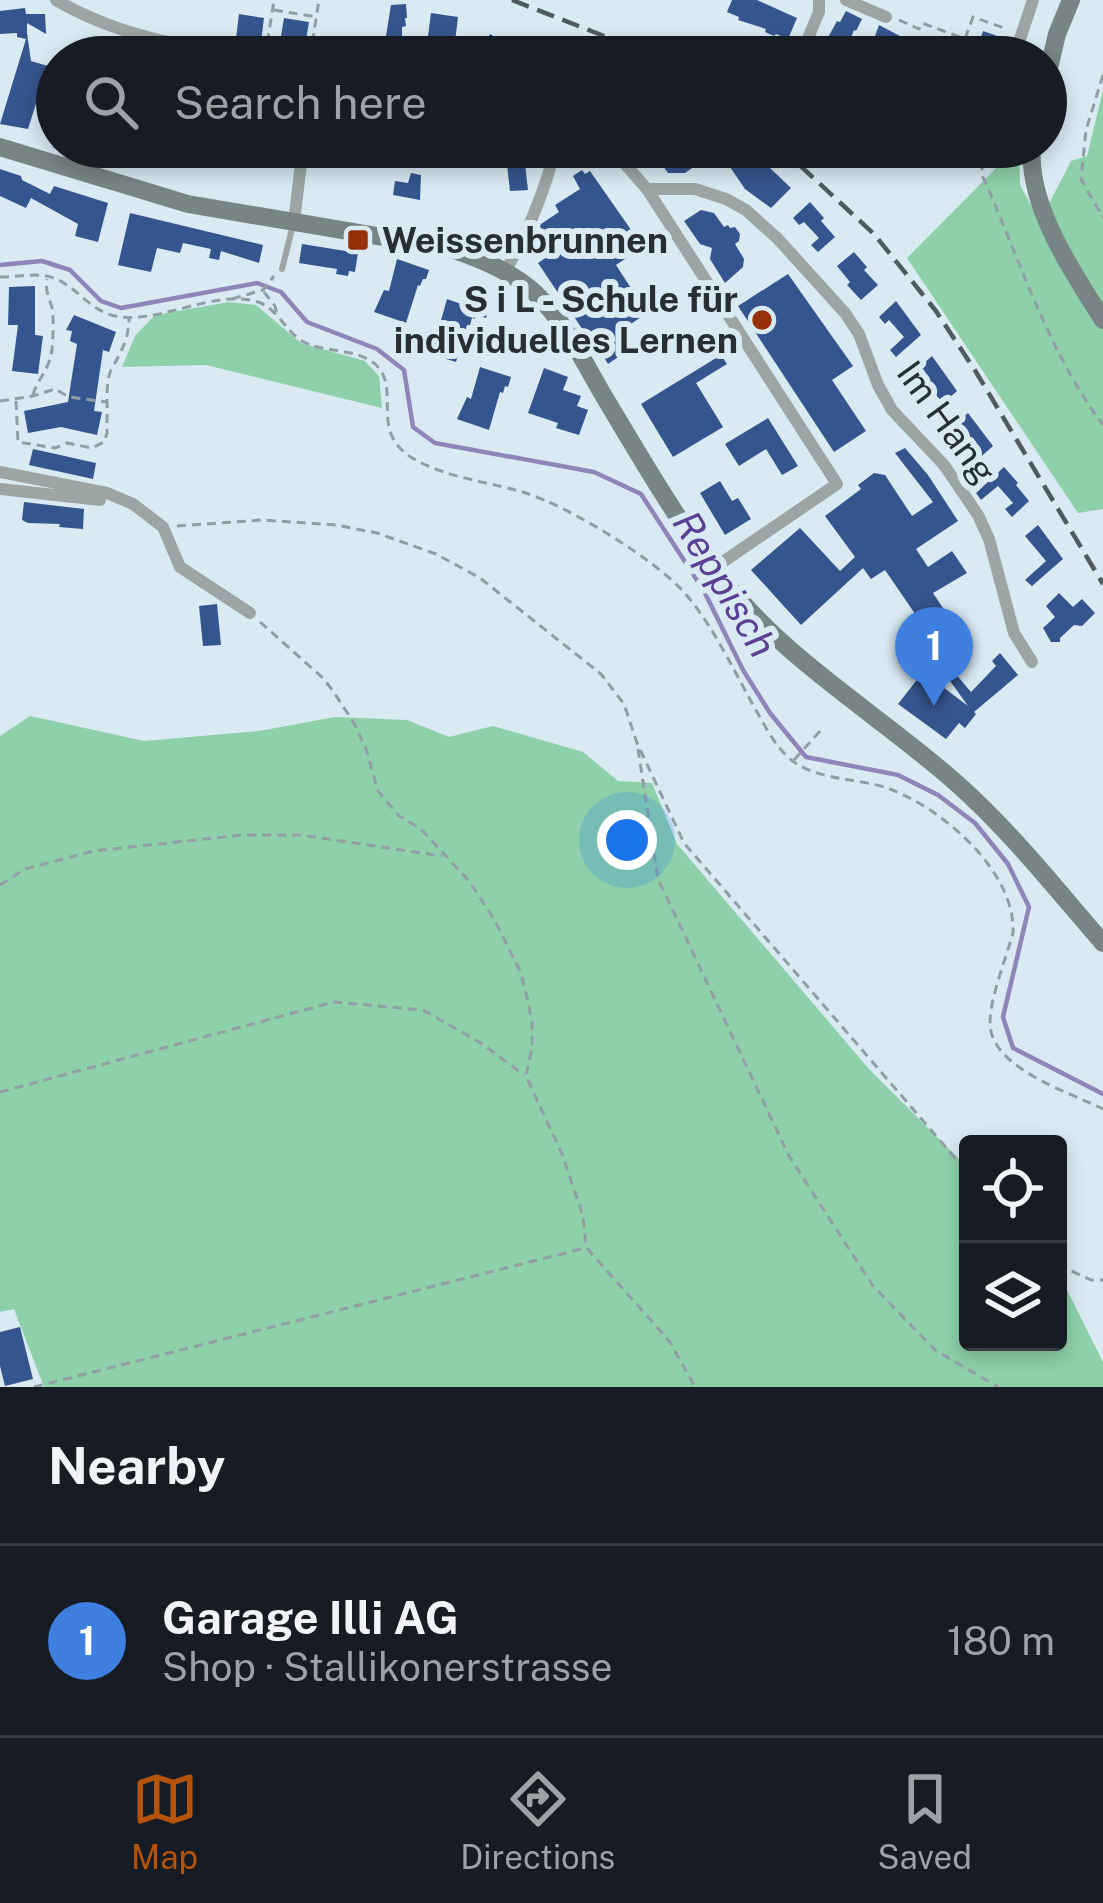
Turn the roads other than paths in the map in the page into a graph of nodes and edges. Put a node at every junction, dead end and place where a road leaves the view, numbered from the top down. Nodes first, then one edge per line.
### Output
1 (56, 0) edge
2 (819, 0) edge
3 (845, 0) edge
4 (1034, 0) edge
5 (1071, 0) edge
6 (888, 17) road end
7 (141, 36) edge
8 (809, 36) edge
9 (1021, 36) edge
10 (1057, 36) edge
11 (0, 147) edge
12 (36, 158) edge
13 (69, 168) edge
14 (300, 168) edge
15 (551, 168) edge
16 (628, 168) edge
17 (1031, 168) edge
18 (647, 189) junction
19 (294, 222) junction
20 (279, 272) road end
21 (504, 273) junction
22 (1103, 320) edge
23 (0, 472) edge
24 (0, 489) edge
25 (100, 500) dead end
26 (713, 568) junction
27 (250, 613) road end
28 (1032, 662) dead end
29 (1103, 943) edge

1 - 7 street
2 - 8 street
3 - 6 street
4 - 9 street
5 - 10 street
11 - 12 street
13 - 19 street
14 - 19 street
15 - 21 street
16 - 18 street
17 - 22 street
18 - 26 street
18 - 28 street, Im Hang
19 - 20 lane
19 - 21 street
21 - 26 street
23 - 27 street
24 - 25 street
26 - 29 street

